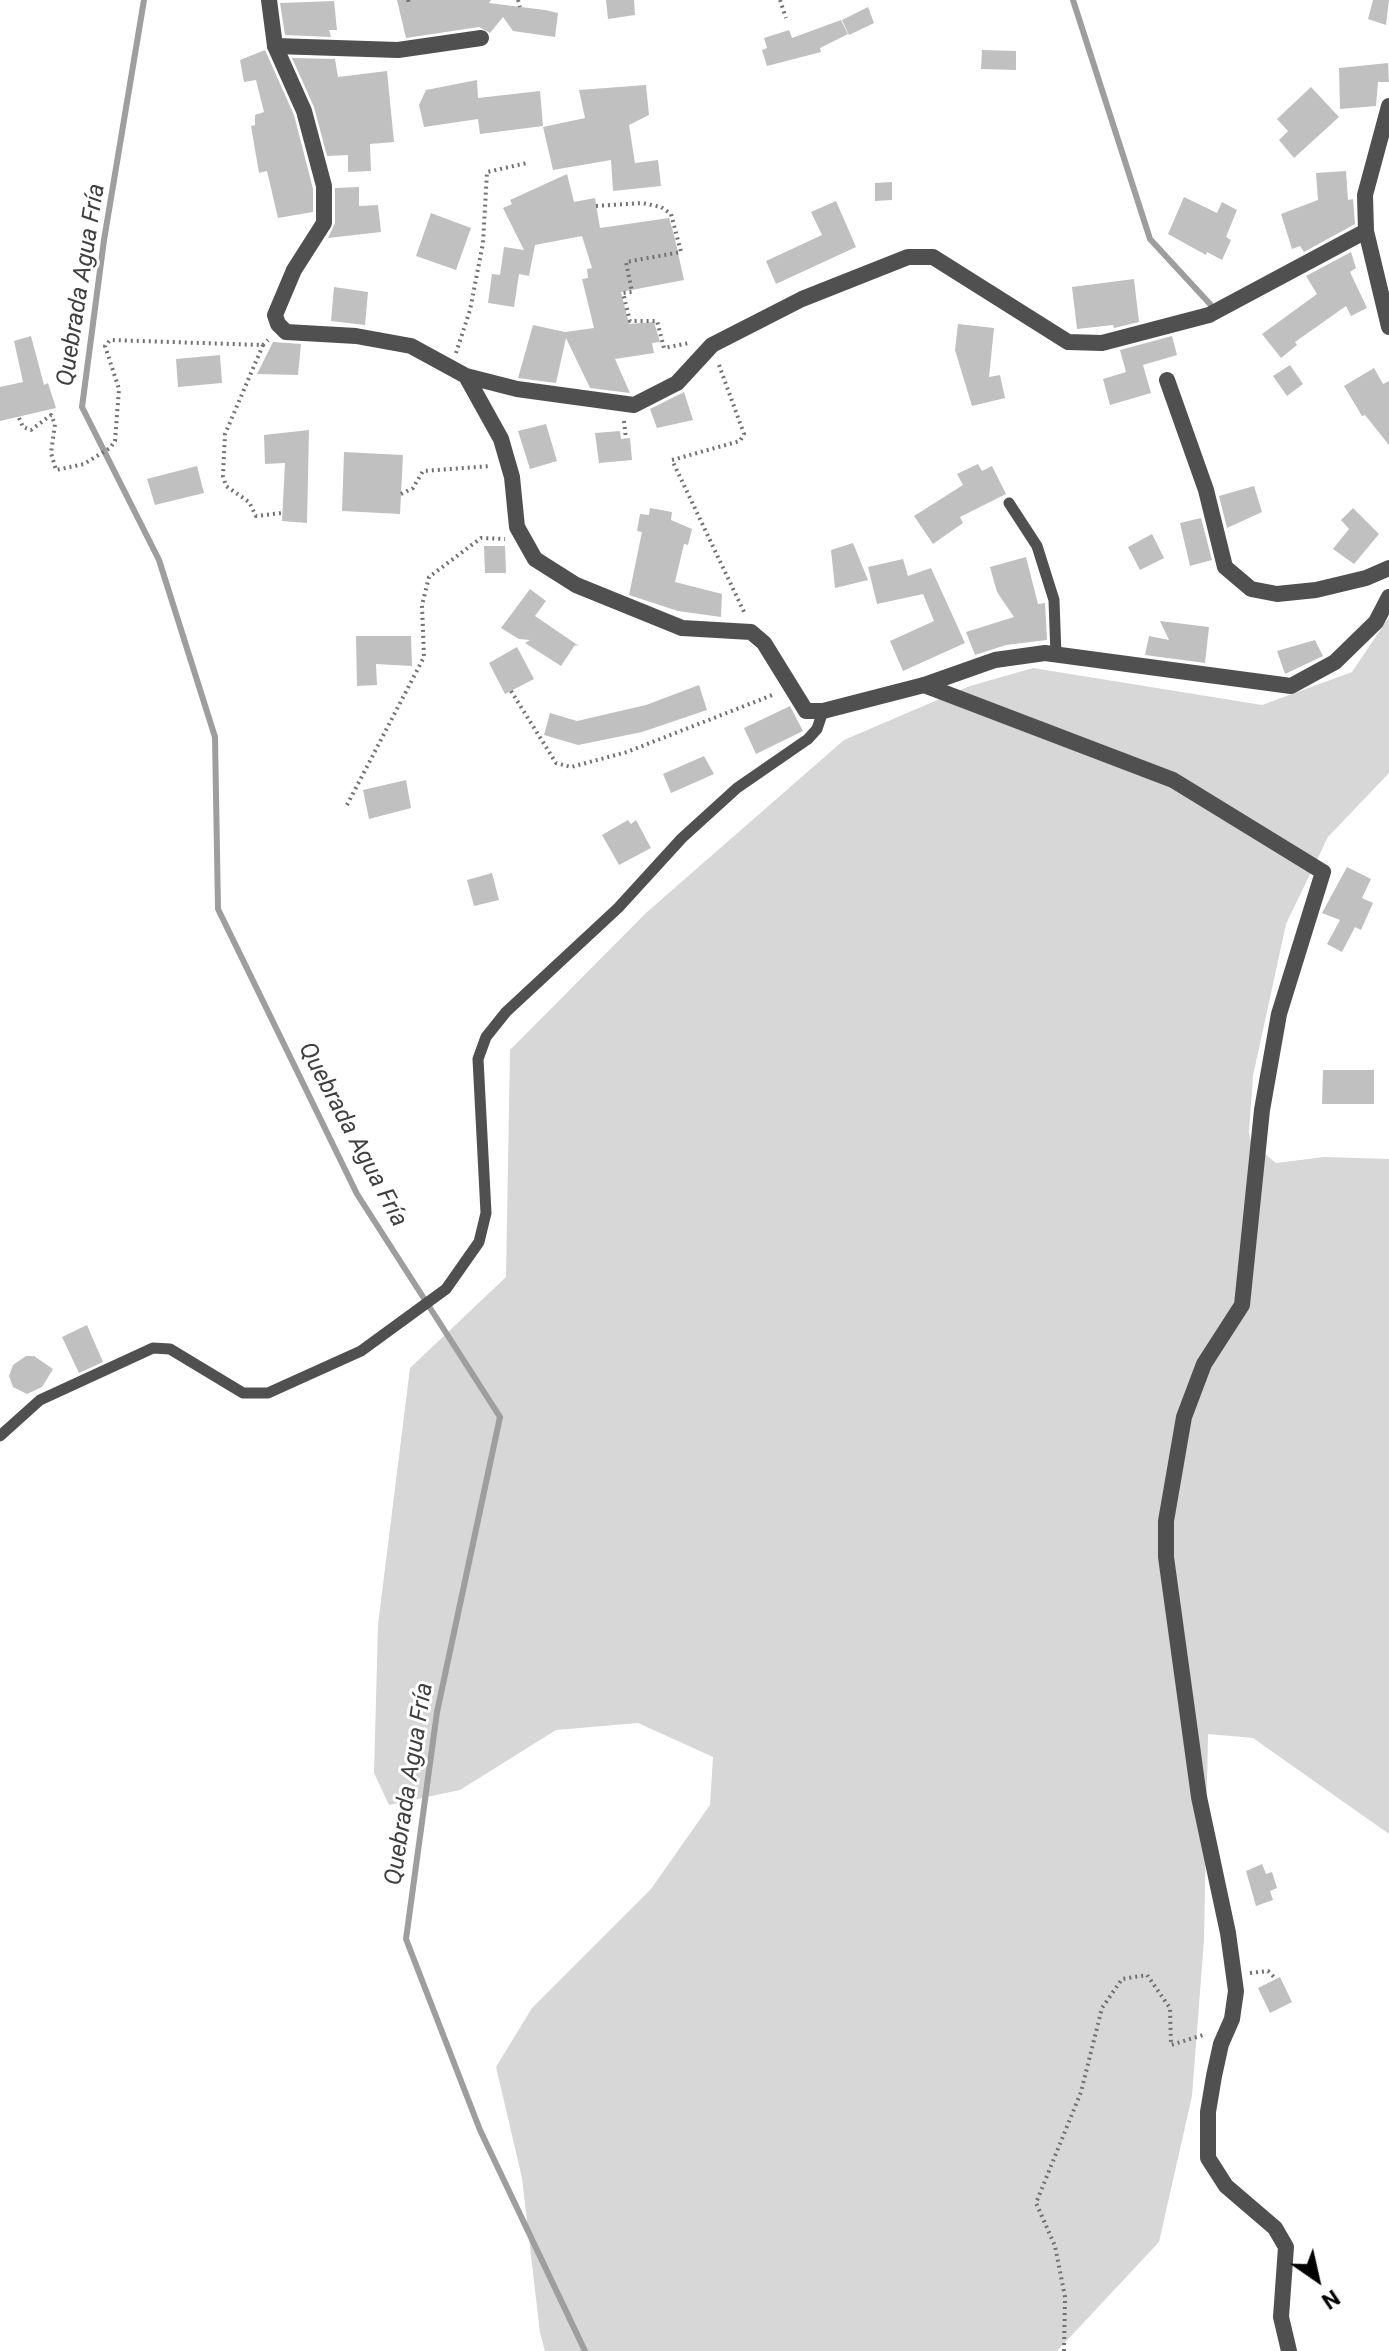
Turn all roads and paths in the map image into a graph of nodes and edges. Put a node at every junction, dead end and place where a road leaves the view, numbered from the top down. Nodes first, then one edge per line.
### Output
1 (269, 0) edge
2 (518, 0) edge
3 (780, 0) edge
4 (520, 7) dead end
5 (786, 18) dead end
6 (481, 38) dead end
7 (275, 46) junction
8 (1389, 106) edge
9 (527, 163) dead end
10 (596, 206) dead end
11 (1366, 231) junction
12 (280, 327) junction
13 (1389, 327) edge
14 (263, 345) junction
15 (712, 345) junction
16 (459, 371) junction
17 (1167, 380) dead end
18 (19, 418) dead end
19 (510, 467) junction
20 (401, 494) dead end
21 (1009, 503) dead end
22 (282, 513) dead end
23 (524, 540) junction
24 (1389, 568) edge
25 (1389, 597) edge
26 (751, 632) junction
27 (1056, 655) junction
28 (924, 685) junction
29 (787, 686) junction
30 (511, 691) dead end
31 (823, 711) junction
32 (347, 805) dead end
33 (0, 1436) edge
34 (1234, 1978) junction
35 (1276, 1979) dead end
36 (1209, 2023) dead end
37 (1064, 2351) edge
38 (1289, 2351) edge

1 - 7 street
2 - 4 path
3 - 5 path
6 - 7 street
7 - 12 street
8 - 11 street
9 - 16 path
10 - 15 path
11 - 13 street
11 - 15 street
12 - 14 path
12 - 16 street
14 - 18 path
14 - 22 path
15 - 16 street
15 - 26 path
16 - 19 street
17 - 24 street
19 - 20 path
19 - 23 street
21 - 27 lane
23 - 26 street
23 - 32 path
25 - 27 street
26 - 29 street
27 - 28 street
28 - 31 street
28 - 34 street
29 - 30 path
29 - 31 street
31 - 33 lane
34 - 35 path
34 - 38 street
36 - 37 path

